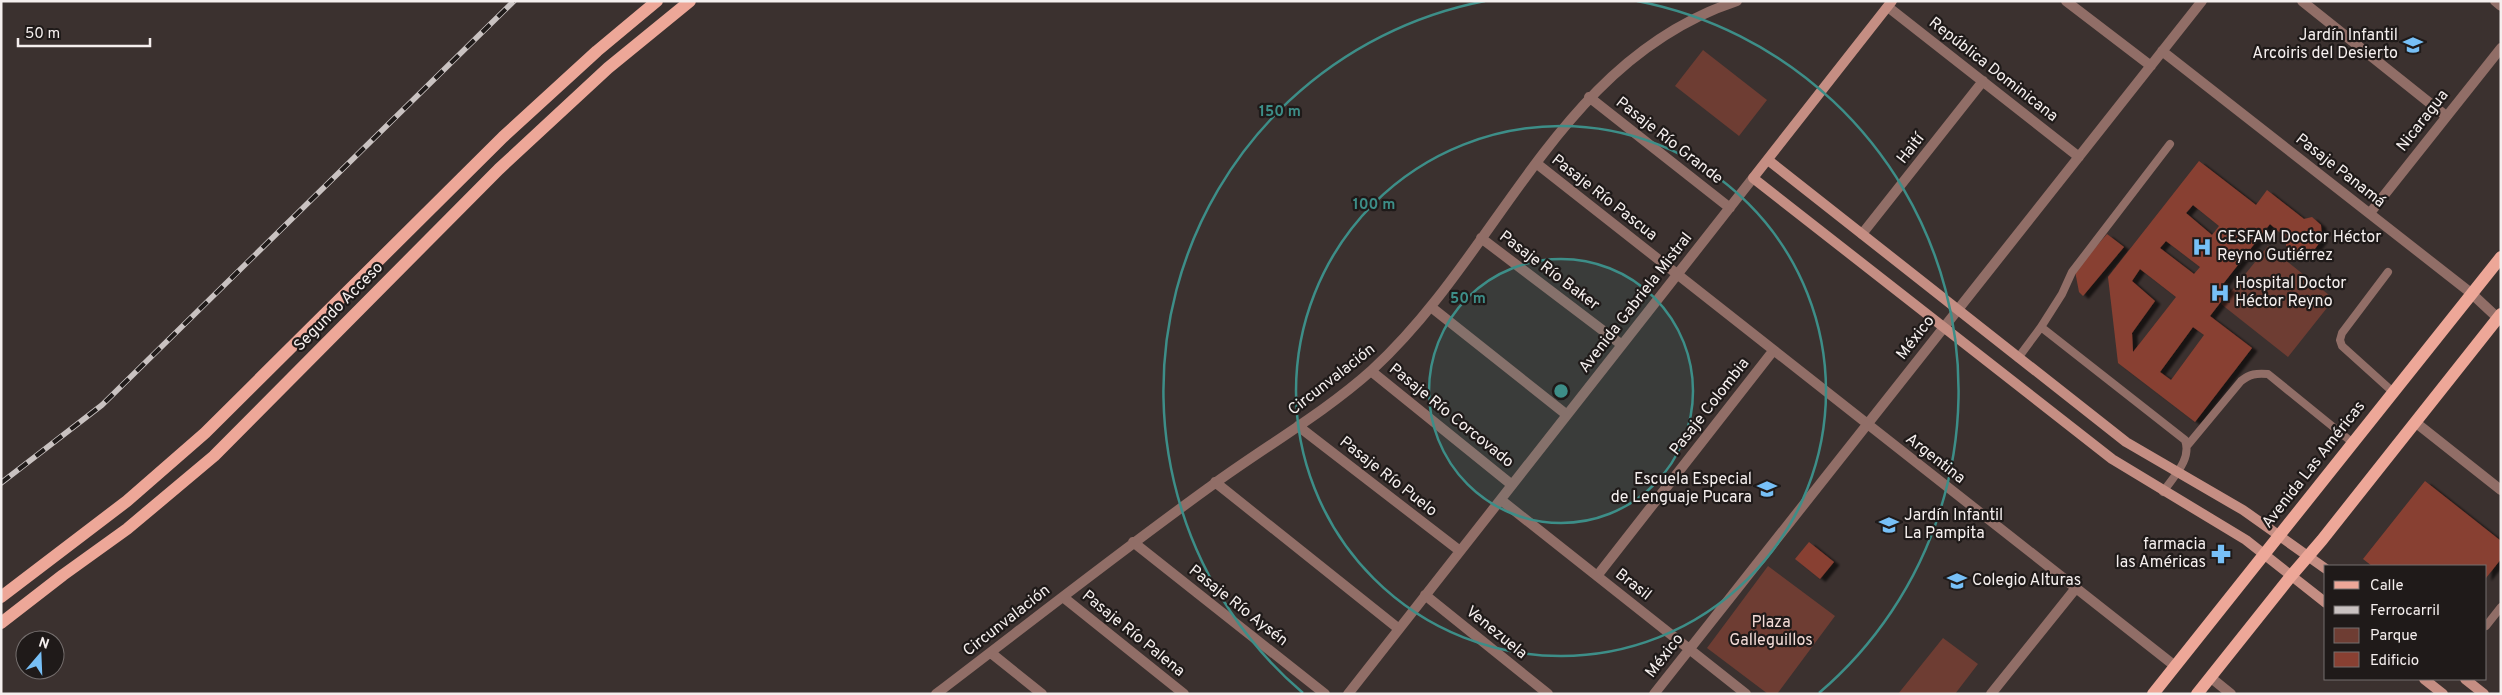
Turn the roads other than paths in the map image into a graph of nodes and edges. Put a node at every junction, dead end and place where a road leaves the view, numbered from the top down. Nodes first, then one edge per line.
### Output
1 (657, 1) edge
2 (690, 1) edge
3 (1737, 1) edge
4 (2066, 1) edge
5 (2202, 1) edge
6 (2302, 1) edge
7 (2495, 1) edge
8 (1890, 4) edge
9 (2501, 6) edge
10 (2501, 48) edge
11 (2162, 51) junction
12 (2151, 66) junction
13 (1983, 82) junction
14 (1589, 97) junction
15 (2446, 116) junction
16 (2170, 144) dead end
17 (2079, 157) junction
18 (1768, 160) junction
19 (1536, 163) junction
20 (1753, 178) junction
21 (1730, 208) junction
22 (2370, 213) junction
23 (1862, 234) junction
24 (1481, 238) junction
25 (2501, 257) edge
26 (2388, 272) dead end
27 (1677, 275) junction
28 (2471, 293) junction
29 (1431, 307) junction
30 (1958, 310) junction
31 (2500, 318) edge
32 (1944, 327) junction
33 (2041, 327) junction
34 (1622, 346) junction
35 (1773, 351) junction
36 (2018, 358) junction
37 (1371, 371) junction
38 (2393, 392) junction
39 (1567, 415) junction
40 (2415, 422) junction
41 (1867, 424) junction
42 (1298, 426) junction
43 (2353, 443) junction
44 (2187, 446) junction
45 (2176, 472) junction
46 (1215, 482) junction
47 (1512, 485) junction
48 (2501, 490) edge
49 (2163, 492) junction
50 (1501, 500) junction
51 (2280, 534) junction
52 (1133, 542) junction
53 (1460, 551) junction
54 (2265, 554) junction
55 (2308, 555) junction
56 (2324, 567) edge
57 (1597, 576) junction
58 (2291, 576) junction
59 (2076, 588) junction
60 (1, 596) edge
61 (1425, 596) junction
62 (1063, 597) junction
63 (2324, 601) edge
64 (2501, 607) edge
65 (1, 623) edge
66 (2487, 625) edge
67 (1399, 629) junction
68 (1690, 649) junction
69 (991, 652) junction
70 (2175, 666) junction
71 (2210, 677) junction
72 (2429, 680) edge
73 (2466, 680) edge
74 (936, 694) edge
75 (1042, 694) edge
76 (1184, 694) edge
77 (1325, 694) edge
78 (1348, 694) edge
79 (1548, 694) edge
80 (1654, 694) edge
81 (1746, 694) edge
82 (1992, 694) edge
83 (2153, 694) edge
84 (2197, 694) edge
85 (2231, 694) edge
86 (2443, 694) edge
87 (2484, 694) edge

1 - 60 main road, Segundo Acceso
2 - 65 main road, Segundo Acceso
3 - 14 street, Circunvalación
4 - 12 street
5 - 11 street, México
6 - 15 street
7 - 9 street
8 - 13 street, República Dominicana
8 - 18 street, Avenida Gabriela Mistral
10 - 15 street, Nicaragua
11 - 12 street, México
11 - 22 street, Pasaje Panamá
12 - 17 street, México
13 - 17 street, República Dominicana
13 - 23 street, Haití
14 - 19 street, Circunvalación
14 - 21 street, Pasaje Río Grande
15 - 22 street, Nicaragua
16 - 33 lane
17 - 30 street, México
18 - 20 street, Avenida Gabriela Mistral
18 - 23 street
19 - 24 street, Circunvalación
19 - 27 street, Pasaje Río Pascua
20 - 21 street, Avenida Gabriela Mistral
20 - 32 street
21 - 27 street, Avenida Gabriela Mistral
22 - 28 street, Pasaje Panamá
23 - 30 street
24 - 29 street, Circunvalación
24 - 34 street, Pasaje Río Baker
25 - 28 main road, Avenida Las Américas
26 - 38 lane
27 - 34 street, Avenida Gabriela Mistral
27 - 35 street, Argentina
28 - 31 street, Pasaje Panamá
28 - 38 main road, Avenida Las Américas
29 - 37 street, Circunvalación
29 - 39 street
30 - 32 street, México
30 - 36 street
31 - 40 main road
32 - 41 street, México
32 - 49 street
33 - 36 lane
33 - 44 lane
34 - 39 street, Avenida Gabriela Mistral
35 - 41 street, Argentina
35 - 57 street, Pasaje Colombia
36 - 45 street
37 - 42 street, Circunvalación
37 - 47 street, Pasaje Río Corcovado
38 - 43 main road, Avenida Las Américas
39 - 47 street, Avenida Gabriela Mistral
40 - 48 street
40 - 55 main road
41 - 59 street, Argentina
41 - 68 street, México
42 - 46 street, Circunvalación
42 - 53 street, Pasaje Río Puelo
43 - 44 lane
43 - 51 main road, Avenida Las Américas
44 - 45 lane
45 - 49 lane
45 - 51 street
46 - 52 street, Circunvalación
46 - 67 street
47 - 50 street, Avenida Gabriela Mistral
49 - 54 street
50 - 53 street, Avenida Gabriela Mistral
50 - 57 street, Brasil
51 - 54 main road, Avenida Las Américas
51 - 55 street
52 - 62 street, Circunvalación
52 - 77 street, Pasaje Río Aysén
53 - 61 street, Avenida Gabriela Mistral
54 - 58 street
54 - 70 main road, Avenida Las Américas
55 - 56 street
55 - 58 main road
57 - 68 street, Brasil
58 - 63 street
58 - 71 main road
59 - 70 street, Argentina
59 - 82 street
61 - 67 street, Avenida Gabriela Mistral
61 - 79 street, Venezuela
62 - 69 street, Circunvalación
62 - 76 street, Pasaje Río Palena
64 - 66 lane
67 - 78 street, Avenida Gabriela Mistral
68 - 80 street, México
68 - 81 street, Brasil
69 - 74 street, Circunvalación
69 - 75 street
70 - 83 main road, Avenida Las Américas
71 - 84 main road
71 - 85 street
72 - 86 street
73 - 87 street

